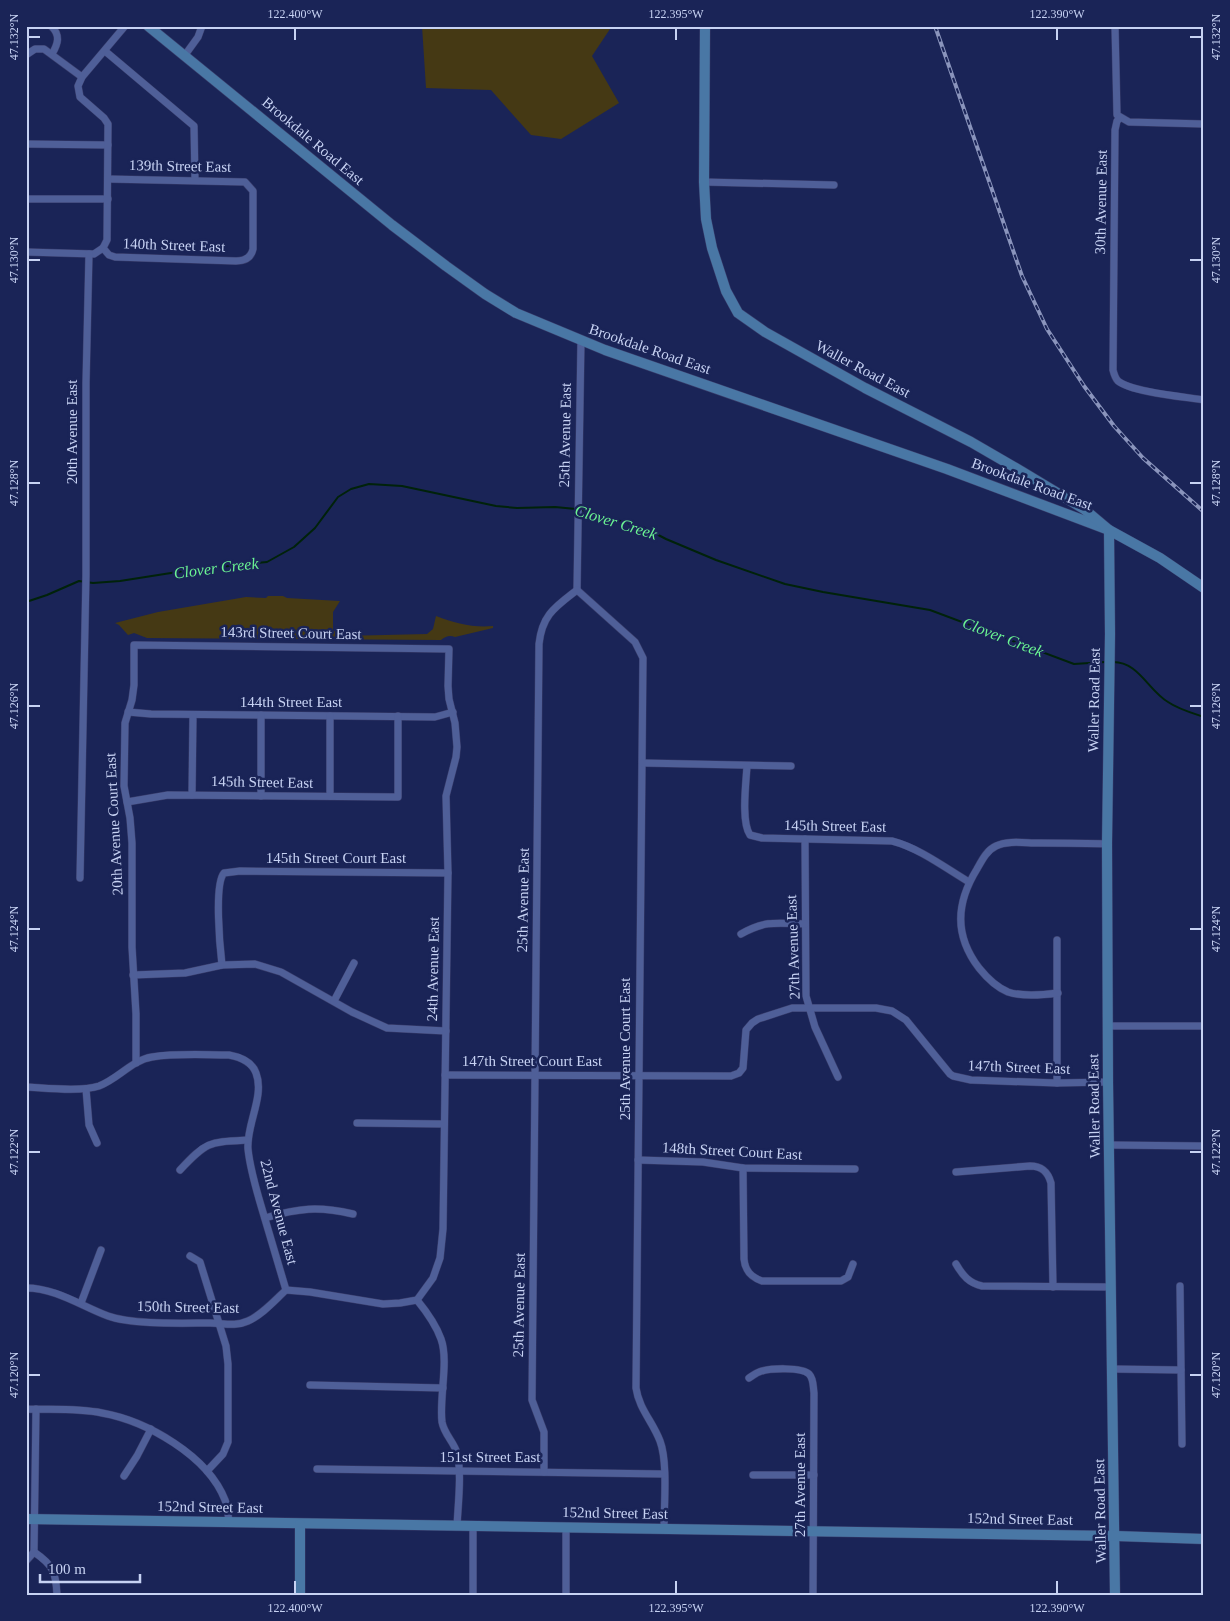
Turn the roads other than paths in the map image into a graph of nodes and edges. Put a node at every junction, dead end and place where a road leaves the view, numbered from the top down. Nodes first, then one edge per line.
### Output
1 (51, 26) edge
2 (125, 26) edge
3 (148, 26) edge
4 (202, 26) edge
5 (705, 26) edge
6 (1115, 26) edge
7 (105, 51) junction
8 (52, 54) junction
9 (26, 55) edge
10 (185, 55) junction
11 (82, 77) junction
12 (1120, 118) junction
13 (1204, 124) edge
14 (26, 144) edge
15 (108, 145) junction
16 (108, 179) junction
17 (195, 180) junction
18 (704, 182) junction
19 (834, 185) dead end
20 (26, 199) edge
21 (108, 199) junction
22 (103, 248) junction
23 (26, 252) edge
24 (89, 254) junction
25 (247, 259) joint
26 (581, 340) junction
27 (1204, 400) edge
28 (1110, 530) junction
29 (1204, 588) edge
30 (576, 590) junction
31 (134, 644) joint
32 (449, 649) joint
33 (128, 712) junction
34 (453, 712) junction
35 (193, 715) junction
36 (261, 715) junction
37 (330, 716) junction
38 (398, 716) junction
39 (643, 763) junction
40 (746, 766) junction
41 (791, 766) dead end
42 (192, 795) junction
43 (261, 796) junction
44 (330, 796) junction
45 (127, 802) junction
46 (805, 839) junction
47 (1107, 844) junction
48 (448, 873) junction
49 (80, 878) dead end
50 (971, 879) junction
51 (804, 924) junction
52 (741, 934) dead end
53 (1057, 940) dead end
54 (354, 963) dead end
55 (222, 964) junction
56 (133, 975) junction
57 (1058, 993) junction
58 (334, 1002) junction
59 (809, 1007) junction
60 (1108, 1026) junction
61 (1204, 1026) edge
62 (446, 1031) junction
63 (136, 1063) junction
64 (739, 1073) joint
65 (445, 1075) junction
66 (535, 1075) junction
67 (639, 1075) junction
68 (838, 1077) dead end
69 (1108, 1082) junction
70 (1057, 1083) junction
71 (26, 1088) edge
72 (86, 1089) junction
73 (357, 1123) dead end
74 (444, 1124) junction
75 (248, 1140) junction
76 (97, 1143) dead end
77 (1110, 1145) junction
78 (1204, 1146) edge
79 (638, 1160) junction
80 (743, 1168) junction
81 (855, 1169) dead end
82 (180, 1170) dead end
83 (956, 1172) dead end
84 (353, 1214) dead end
85 (265, 1218) junction
86 (101, 1250) dead end
87 (190, 1256) dead end
88 (853, 1264) dead end
89 (956, 1264) dead end
90 (1180, 1286) dead end
91 (1053, 1287) junction
92 (1112, 1287) junction
93 (26, 1288) edge
94 (286, 1290) junction
95 (417, 1300) junction
96 (80, 1303) junction
97 (219, 1324) junction
98 (1113, 1368) junction
99 (1181, 1370) junction
100 (749, 1378) dead end
101 (310, 1385) dead end
102 (443, 1388) junction
103 (26, 1409) edge
104 (36, 1409) junction
105 (151, 1429) junction
106 (1182, 1444) dead end
107 (317, 1469) dead end
108 (207, 1471) junction
109 (458, 1471) junction
110 (544, 1472) junction
111 (664, 1474) junction
112 (753, 1475) dead end
113 (814, 1475) junction
114 (124, 1476) dead end
115 (30, 1519) edge
116 (229, 1522) junction
117 (300, 1524) junction
118 (457, 1526) junction
119 (473, 1526) junction
120 (566, 1528) junction
121 (664, 1529) junction
122 (813, 1531) junction
123 (1116, 1536) junction
124 (1204, 1539) edge
125 (34, 1552) junction
126 (26, 1561) edge
127 (57, 1595) edge
128 (300, 1595) edge
129 (473, 1595) edge
130 (566, 1595) edge
131 (813, 1595) edge
132 (1116, 1595) edge

1 - 8 street
2 - 7 street
3 - 10 main road, Brookdale Road East
4 - 10 street
5 - 18 main road, Waller Road East
6 - 12 street, 30th Avenue East
7 - 11 street
7 - 17 street
8 - 9 street
8 - 11 street
10 - 26 main road, Brookdale Road East
11 - 15 street
12 - 13 street
12 - 27 street, 30th Avenue East
14 - 15 street
15 - 16 street
16 - 17 street, 139th Street East
16 - 21 street
17 - 25 street, 139th Street East
18 - 19 street
18 - 28 main road, Waller Road East
20 - 21 street
21 - 22 street
22 - 24 street
22 - 25 street, 140th Street East
23 - 24 street
24 - 49 street, 20th Avenue East
26 - 28 main road, Brookdale Road East
26 - 30 street, 25th Avenue East
28 - 29 main road, Brookdale Road East
28 - 47 main road, Waller Road East
30 - 39 street, 25th Avenue Court East
30 - 66 street, 25th Avenue East
31 - 32 street, 143rd Street Court East
31 - 33 street, 20th Avenue Court East
32 - 34 street, 24th Avenue East
33 - 35 street, 144th Street East
33 - 45 street, 20th Avenue Court East
34 - 38 street, 144th Street East
34 - 48 street, 24th Avenue East
35 - 36 street, 144th Street East
35 - 42 street
36 - 37 street, 144th Street East
36 - 43 street
37 - 38 street, 144th Street East
37 - 44 street
38 - 44 street, 145th Street East
39 - 40 street
39 - 67 street, 25th Avenue Court East
40 - 41 street
40 - 46 street, 145th Street East
42 - 43 street, 145th Street East
42 - 45 street, 145th Street East
43 - 44 street, 145th Street East
45 - 56 street, 20th Avenue Court East
46 - 50 street, 145th Street East
46 - 51 street, 27th Avenue East
47 - 50 street
47 - 60 main road, Waller Road East
48 - 55 street, 145th Street Court East
48 - 62 street, 24th Avenue East
50 - 57 street
51 - 52 street
51 - 59 street, 27th Avenue East
53 - 57 street
54 - 58 street
55 - 56 street
55 - 58 street
56 - 63 street, 20th Avenue Court East
57 - 70 street
58 - 62 street
59 - 64 street, 147th Street East
59 - 68 street, 27th Avenue East
59 - 70 street, 147th Street East
60 - 61 street
60 - 69 main road, Waller Road East
62 - 65 street, 24th Avenue East
63 - 72 street
63 - 75 street, 22nd Avenue East
64 - 67 street, 147th Street Court East
65 - 66 street, 147th Street Court East
65 - 74 street, 24th Avenue East
66 - 67 street, 147th Street Court East
66 - 110 street, 25th Avenue East
67 - 79 street, 25th Avenue Court East
69 - 70 street, 147th Street East
69 - 77 main road, Waller Road East
71 - 72 street
72 - 76 street
73 - 74 street
74 - 95 street, 24th Avenue East
75 - 82 street
75 - 85 street, 22nd Avenue East
77 - 78 street
77 - 92 main road, Waller Road East
79 - 80 street, 148th Street Court East
79 - 111 street, 25th Avenue Court East
80 - 81 street, 148th Street Court East
80 - 88 street
83 - 91 street
84 - 85 street
85 - 94 street, 22nd Avenue East
86 - 96 street
87 - 97 street
89 - 91 street
90 - 99 street
91 - 92 street
92 - 98 main road, Waller Road East
93 - 96 street, 150th Street East
94 - 95 street
94 - 97 street, 150th Street East
95 - 102 street
96 - 97 street, 150th Street East
97 - 108 street
98 - 99 street
98 - 123 main road, Waller Road East
99 - 106 street
100 - 113 street, 27th Avenue East
101 - 102 street
102 - 109 street
103 - 104 street
104 - 105 street
104 - 115 street
105 - 108 street
105 - 114 street
107 - 109 street, 151st Street East
108 - 116 street
109 - 110 street, 151st Street East
109 - 118 street
110 - 111 street, 151st Street East
111 - 121 street, 25th Avenue Court East
112 - 113 street
113 - 122 street, 27th Avenue East
115 - 116 main road, 152nd Street East
115 - 125 street
116 - 117 main road, 152nd Street East
117 - 118 main road, 152nd Street East
117 - 128 main road
118 - 119 main road, 152nd Street East
119 - 120 main road, 152nd Street East
119 - 129 street
120 - 121 main road, 152nd Street East
120 - 130 street
121 - 122 main road, 152nd Street East
122 - 123 main road, 152nd Street East
122 - 131 street, 27th Avenue East
123 - 124 main road, 152nd Street East
123 - 132 main road, Waller Road East
125 - 126 street
125 - 127 street

